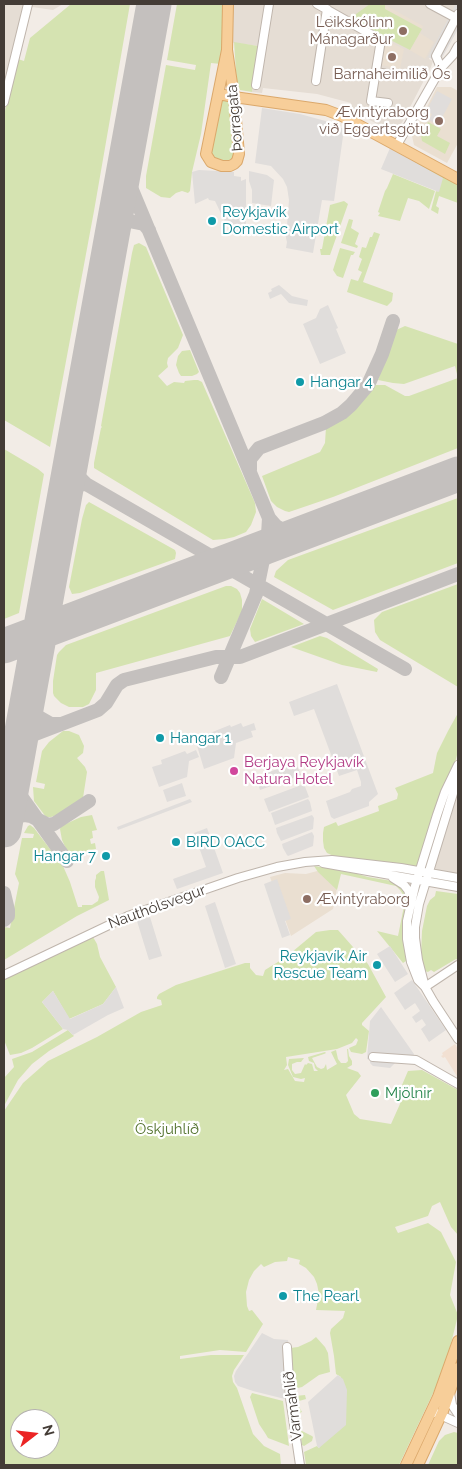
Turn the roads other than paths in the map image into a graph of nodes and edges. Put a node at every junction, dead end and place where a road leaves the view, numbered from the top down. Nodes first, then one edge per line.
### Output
1 (28, 4) edge
2 (228, 4) edge
3 (268, 4) edge
4 (317, 4) edge
5 (430, 4) edge
6 (327, 9) junction
7 (457, 16) edge
8 (458, 46) edge
9 (227, 50) junction
10 (441, 68) junction
11 (376, 72) junction
12 (399, 76) dead end
13 (316, 81) dead end
14 (256, 85) dead end
15 (219, 94) junction
16 (234, 97) junction
17 (4, 102) edge
18 (388, 104) dead end
19 (397, 145) junction
20 (458, 179) edge
21 (458, 765) edge
22 (458, 772) edge
23 (456, 790) edge
24 (318, 861) junction
25 (383, 874) junction
26 (424, 875) junction
27 (458, 878) edge
28 (417, 880) junction
29 (458, 887) edge
30 (411, 900) junction
31 (458, 965) edge
32 (4, 975) edge
33 (425, 987) junction
34 (458, 1039) edge
35 (373, 1057) dead end
36 (458, 1084) edge
37 (458, 1341) edge
38 (287, 1347) dead end
39 (458, 1368) edge
40 (450, 1392) junction
41 (437, 1411) junction
42 (458, 1416) edge
43 (458, 1423) edge
44 (300, 1465) edge
45 (406, 1465) edge
46 (418, 1465) edge

1 - 17 street
2 - 9 main road, Þorragata
3 - 14 street
4 - 6 street
5 - 7 street
6 - 11 street
6 - 13 street
7 - 10 street
8 - 10 street
9 - 15 main road, Þorragata
9 - 16 main road, Þorragata
10 - 19 street
11 - 12 street
11 - 18 street
15 - 16 main road
15 - 16 main road, Þorragata
16 - 19 main road
19 - 20 main road
21 - 26 street
22 - 23 street
23 - 26 street
24 - 25 street, Nauthólsvegur
24 - 26 street, Nauthólsvegur
24 - 32 street, Nauthólsvegur
25 - 28 street, Nauthólsvegur
25 - 30 street
26 - 27 street
26 - 28 street, Nauthólsvegur
26 - 29 street
26 - 33 street
28 - 30 street
30 - 33 street
31 - 33 street
33 - 34 street
35 - 36 street
37 - 41 main road
38 - 44 street, Varmahlíð
39 - 40 main road
40 - 41 main road
40 - 42 street
41 - 42 street
41 - 43 street
41 - 45 main road
41 - 46 main road

